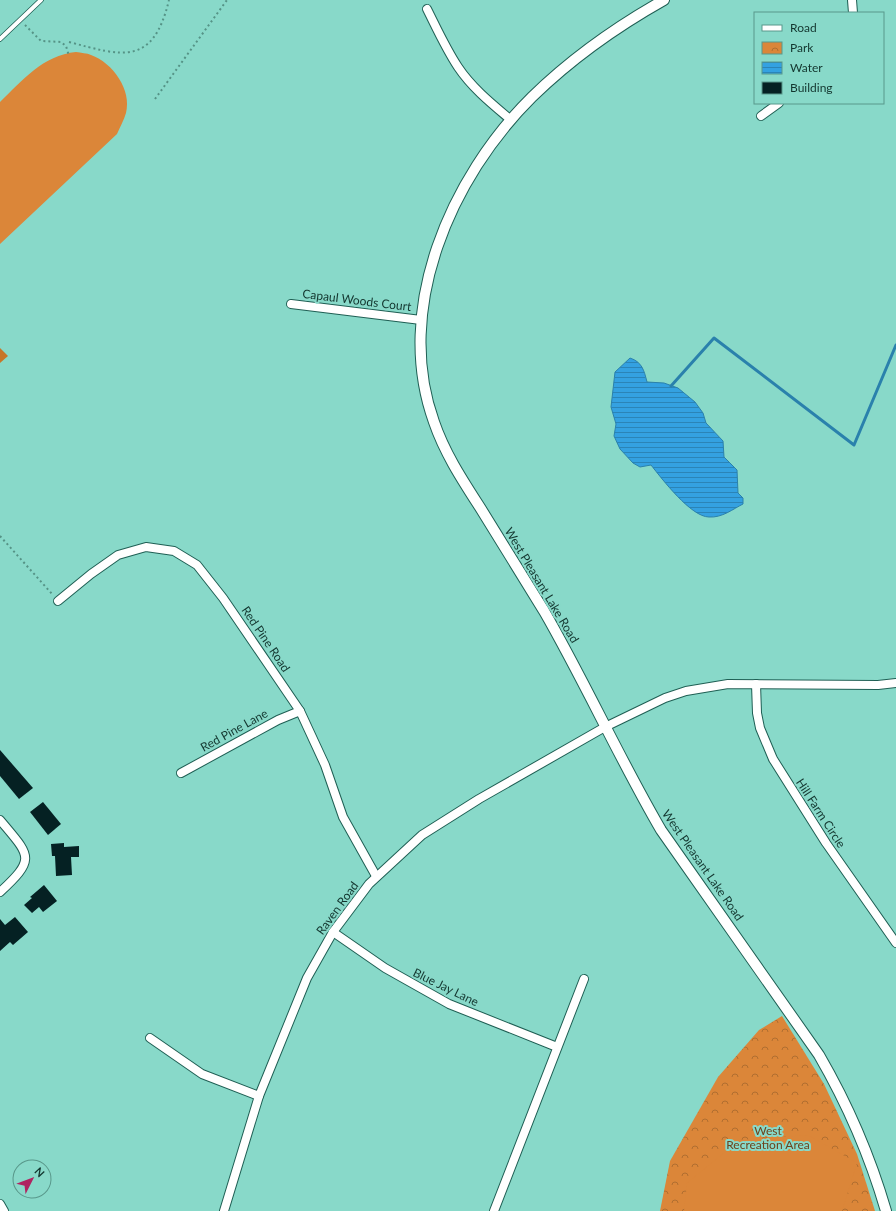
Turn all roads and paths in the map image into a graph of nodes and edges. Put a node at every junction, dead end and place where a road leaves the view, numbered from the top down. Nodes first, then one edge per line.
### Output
1 (42, 0) edge
2 (169, 0) edge
3 (227, 0) edge
4 (664, 0) edge
5 (852, 0) edge
6 (427, 9) dead end
7 (852, 12) edge
8 (20, 20) junction
9 (0, 39) edge
10 (69, 42) dead end
11 (69, 56) dead end
12 (155, 99) dead end
13 (778, 104) edge
14 (761, 116) dead end
15 (511, 120) junction
16 (291, 304) dead end
17 (421, 320) junction
18 (0, 536) edge
19 (58, 601) joint
20 (896, 683) edge
21 (756, 684) junction
22 (300, 711) junction
23 (605, 727) junction
24 (181, 773) dead end
25 (0, 820) edge
26 (376, 876) junction
27 (0, 892) edge
28 (333, 932) junction
29 (896, 943) edge
30 (584, 979) dead end
31 (150, 1038) dead end
32 (557, 1047) junction
33 (259, 1096) junction
34 (0, 1204) edge
35 (4, 1211) edge
36 (224, 1211) edge
37 (494, 1211) edge
38 (886, 1211) edge

1 - 8 lane
2 - 10 path
3 - 12 path
4 - 15 street, West Pleasant Lake Road
5 - 7 street
6 - 15 street
8 - 9 lane
8 - 11 path
13 - 14 street
15 - 17 street, West Pleasant Lake Road
16 - 17 street, Capaul Woods Court
17 - 23 street, West Pleasant Lake Road
18 - 19 path
19 - 22 street, Red Pine Road
20 - 21 street
21 - 23 street
21 - 29 street, Hill Farm Circle
22 - 24 street, Red Pine Lane
22 - 26 street, Red Pine Road
23 - 26 street, Raven Road
23 - 38 street, West Pleasant Lake Road
25 - 27 street
26 - 28 street, Raven Road
28 - 32 street, Blue Jay Lane
28 - 33 street, Raven Road
30 - 32 street
31 - 33 street
32 - 37 street
33 - 36 street, Raven Road
34 - 35 street

